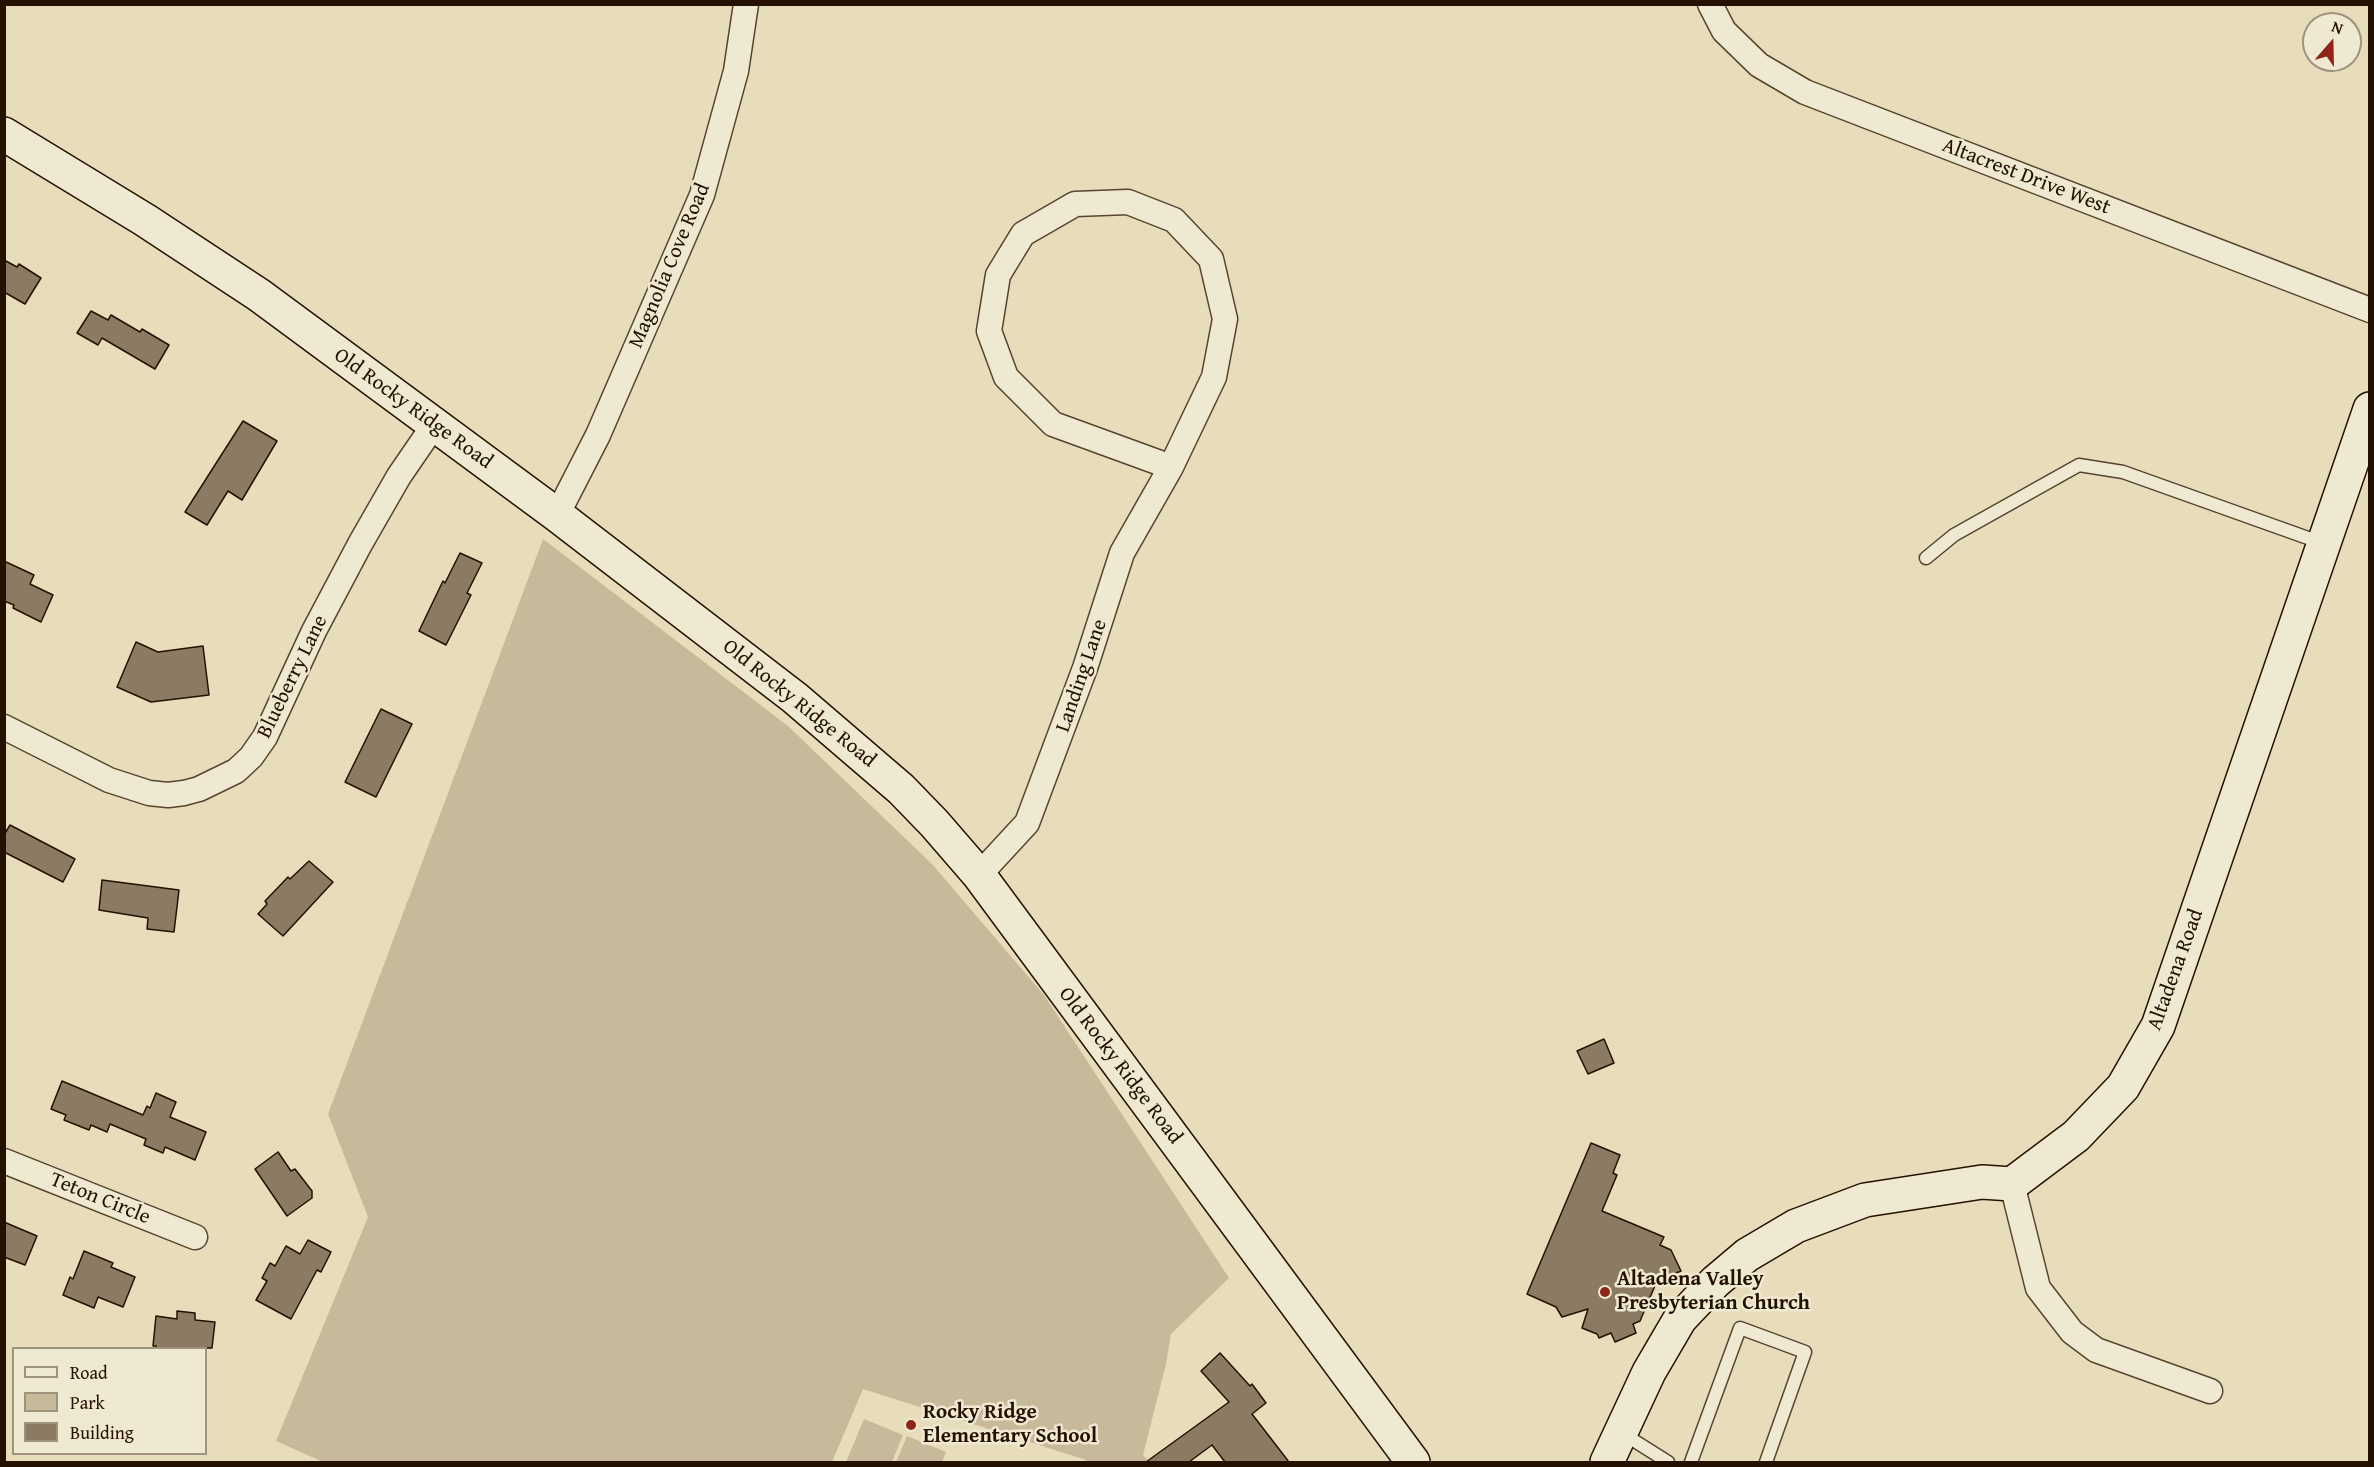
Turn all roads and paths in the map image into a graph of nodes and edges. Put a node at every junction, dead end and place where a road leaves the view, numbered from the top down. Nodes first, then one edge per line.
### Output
1 (746, 4) edge
2 (1710, 4) edge
3 (4, 134) edge
4 (2370, 310) edge
5 (2370, 409) edge
6 (434, 424) junction
7 (1171, 467) junction
8 (557, 515) junction
9 (2324, 544) junction
10 (1926, 558) dead end
11 (4, 727) edge
12 (979, 875) junction
13 (4, 1161) edge
14 (2012, 1184) junction
15 (195, 1237) dead end
16 (2210, 1391) dead end
17 (1621, 1433) junction
18 (1413, 1462) edge
19 (1607, 1462) edge
20 (1668, 1462) edge
21 (1691, 1462) edge
22 (1766, 1462) edge

1 - 8 street, Magnolia Cove Road
2 - 4 street, Altacrest Drive West
3 - 6 street, Old Rocky Ridge Road
5 - 9 street, Altadena Road
6 - 8 street, Old Rocky Ridge Road
6 - 11 street, Blueberry Lane
7 - 7 street, Landing Lane
7 - 12 street, Landing Lane
8 - 12 street, Old Rocky Ridge Road
9 - 10 lane
9 - 14 street, Altadena Road
12 - 18 street, Old Rocky Ridge Road
13 - 15 street, Teton Circle
14 - 16 street
14 - 17 street
17 - 19 street
17 - 20 lane
21 - 22 lane

